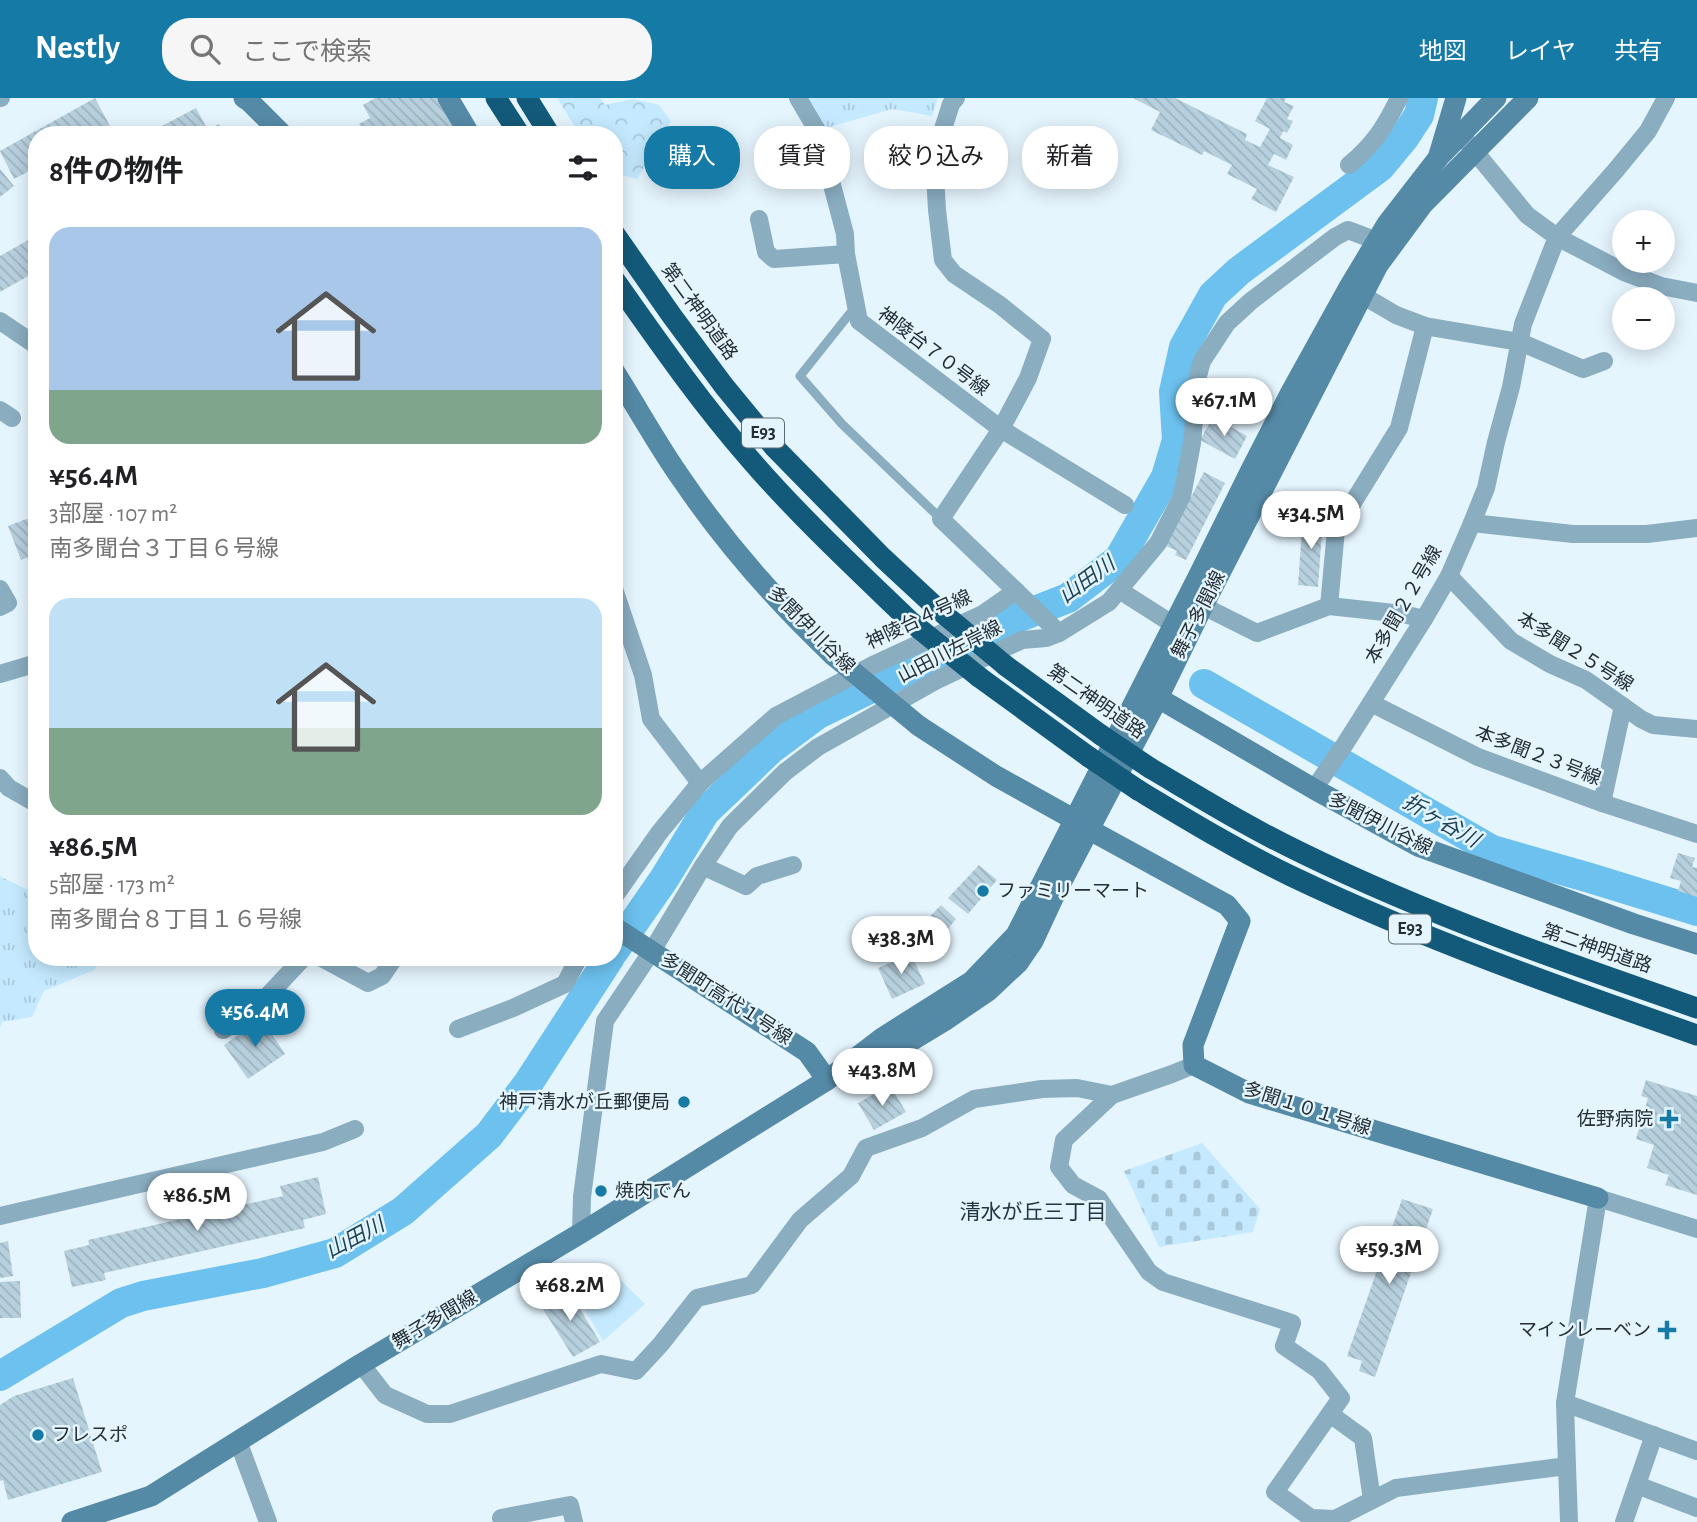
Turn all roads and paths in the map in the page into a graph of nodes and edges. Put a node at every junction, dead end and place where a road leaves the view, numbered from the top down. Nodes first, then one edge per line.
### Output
1 (244, 98) edge
2 (448, 98) edge
3 (496, 98) edge
4 (527, 98) edge
5 (798, 98) edge
6 (1399, 98) edge
7 (1456, 98) edge
8 (1496, 98) edge
9 (1528, 98) edge
10 (1666, 98) edge
11 (952, 100) edge
12 (274, 126) edge
13 (465, 126) edge
14 (514, 126) edge
15 (544, 126) edge
16 (1461, 134) junction
17 (1475, 152) junction
18 (1439, 158) junction
19 (1349, 165) dead end
20 (759, 219) dead end
21 (1557, 237) junction
22 (1383, 245) junction
23 (623, 246) edge
24 (846, 254) junction
25 (623, 291) edge
26 (1355, 292) junction
27 (1697, 293) edge
28 (856, 305) junction
29 (0, 321) edge
30 (1425, 326) junction
31 (28, 340) edge
32 (1520, 342) junction
33 (1604, 361) dead end
34 (623, 385) edge
35 (1001, 429) junction
36 (1125, 505) dead end
37 (941, 519) junction
38 (1472, 523) junction
39 (1697, 528) edge
40 (1449, 576) junction
41 (1119, 590) junction
42 (1016, 592) junction
43 (1195, 602) junction
44 (1329, 606) junction
45 (623, 616) edge
46 (1424, 619) junction
47 (1174, 625) junction
48 (1059, 633) junction
49 (28, 666) edge
50 (0, 674) edge
51 (1150, 693) junction
52 (1371, 703) junction
53 (1623, 706) junction
54 (1697, 729) edge
55 (0, 778) edge
56 (700, 783) junction
57 (1314, 789) junction
58 (28, 799) edge
59 (1602, 803) junction
60 (1082, 825) junction
61 (1697, 834) edge
62 (793, 865) dead end
63 (703, 866) junction
64 (623, 884) edge
65 (623, 933) edge
66 (1697, 944) edge
67 (652, 951) junction
68 (296, 966) edge
69 (337, 966) edge
70 (389, 966) edge
71 (574, 966) edge
72 (1697, 1008) edge
73 (458, 1029) dead end
74 (223, 1030) dead end
75 (1697, 1034) edge
76 (1194, 1065) junction
77 (827, 1080) junction
78 (1112, 1095) junction
79 (355, 1129) dead end
80 (1598, 1198) junction
81 (0, 1216) edge
82 (1697, 1229) edge
83 (581, 1233) junction
84 (361, 1364) junction
85 (1565, 1403) junction
86 (1330, 1414) junction
87 (1654, 1435) junction
88 (239, 1441) junction
89 (1697, 1451) edge
90 (1567, 1466) junction
91 (1637, 1485) junction
92 (1372, 1500) junction
93 (1697, 1508) edge
94 (501, 1518) dead end
95 (72, 1522) edge
96 (268, 1522) edge
97 (574, 1522) edge
98 (1569, 1522) edge
99 (1624, 1522) edge

1 - 12 street
2 - 13 street
3 - 14 highway
4 - 15 highway
5 - 24 street, 神陵台７０号線
6 - 19 street
7 - 18 street
8 - 16 street, 舞子多聞線
9 - 17 street, 舞子多聞線
10 - 21 street
11 - 35 street
16 - 17 street
16 - 18 street, 舞子多聞線
17 - 21 street
17 - 22 street, 舞子多聞線
18 - 22 street, 舞子多聞線
20 - 24 street
21 - 27 street
21 - 32 street, 本多聞２２号線
22 - 26 street, 舞子多聞線
22 - 41 street, 山田川左岸線
23 - 72 highway, 第二神明道路 / E93, bridge
24 - 28 street, 神陵台７０号線
25 - 75 highway, E93, bridge
26 - 30 street
26 - 43 street, 舞子多聞線
28 - 35 street, 神陵台７０号線
28 - 37 lane
29 - 31 street
30 - 32 street
30 - 44 street
32 - 33 street
32 - 38 street, 本多聞２２号線
34 - 60 street, 多聞伊川谷線, bridge
35 - 36 street, 神陵台７０号線
35 - 37 street
37 - 42 street
38 - 39 street
38 - 40 street, 本多聞２２号線
40 - 46 street, 本多聞２２号線
40 - 53 street, 本多聞２５号線
41 - 47 street
41 - 48 street, 山田川左岸線
42 - 48 street
42 - 56 street, 神陵台４号線
43 - 44 street
43 - 47 street, 舞子多聞線
43 - 51 street, 舞子多聞線
44 - 46 street
45 - 56 street
46 - 52 street, 本多聞２２号線
47 - 51 street, 舞子多聞線
48 - 63 street, 山田川左岸線
49 - 50 street
51 - 57 street, 多聞伊川谷線
51 - 60 street, 舞子多聞線
52 - 57 street, 本多聞２２号線
52 - 59 street, 本多聞２３号線
53 - 54 street, 本多聞２５号線
53 - 59 street
55 - 58 street
56 - 64 street, 神陵台４号線
57 - 66 street, 多聞伊川谷線
59 - 61 street, 本多聞２３号線
60 - 76 street
60 - 77 street, 舞子多聞線
62 - 63 street
63 - 67 street, 山田川左岸線
65 - 67 street, 多聞町高代１号線
67 - 77 street, 多聞町高代１号線
67 - 83 street, 山田川左岸線
68 - 74 street
69 - 70 street
71 - 73 street
76 - 78 street
76 - 80 street, 多聞１０１号線
77 - 83 street, 舞子多聞線
78 - 84 street
78 - 86 street
79 - 81 street
80 - 82 street, 多聞１０１号線
80 - 85 street
83 - 84 street, 舞子多聞線
84 - 88 street, 舞子多聞線
85 - 87 street
85 - 90 street
86 - 92 street
86 - 92 street
87 - 89 street
87 - 91 street
88 - 95 street, 舞子多聞線
88 - 96 street
90 - 92 street
90 - 98 street
91 - 93 street
91 - 99 street
94 - 97 street

